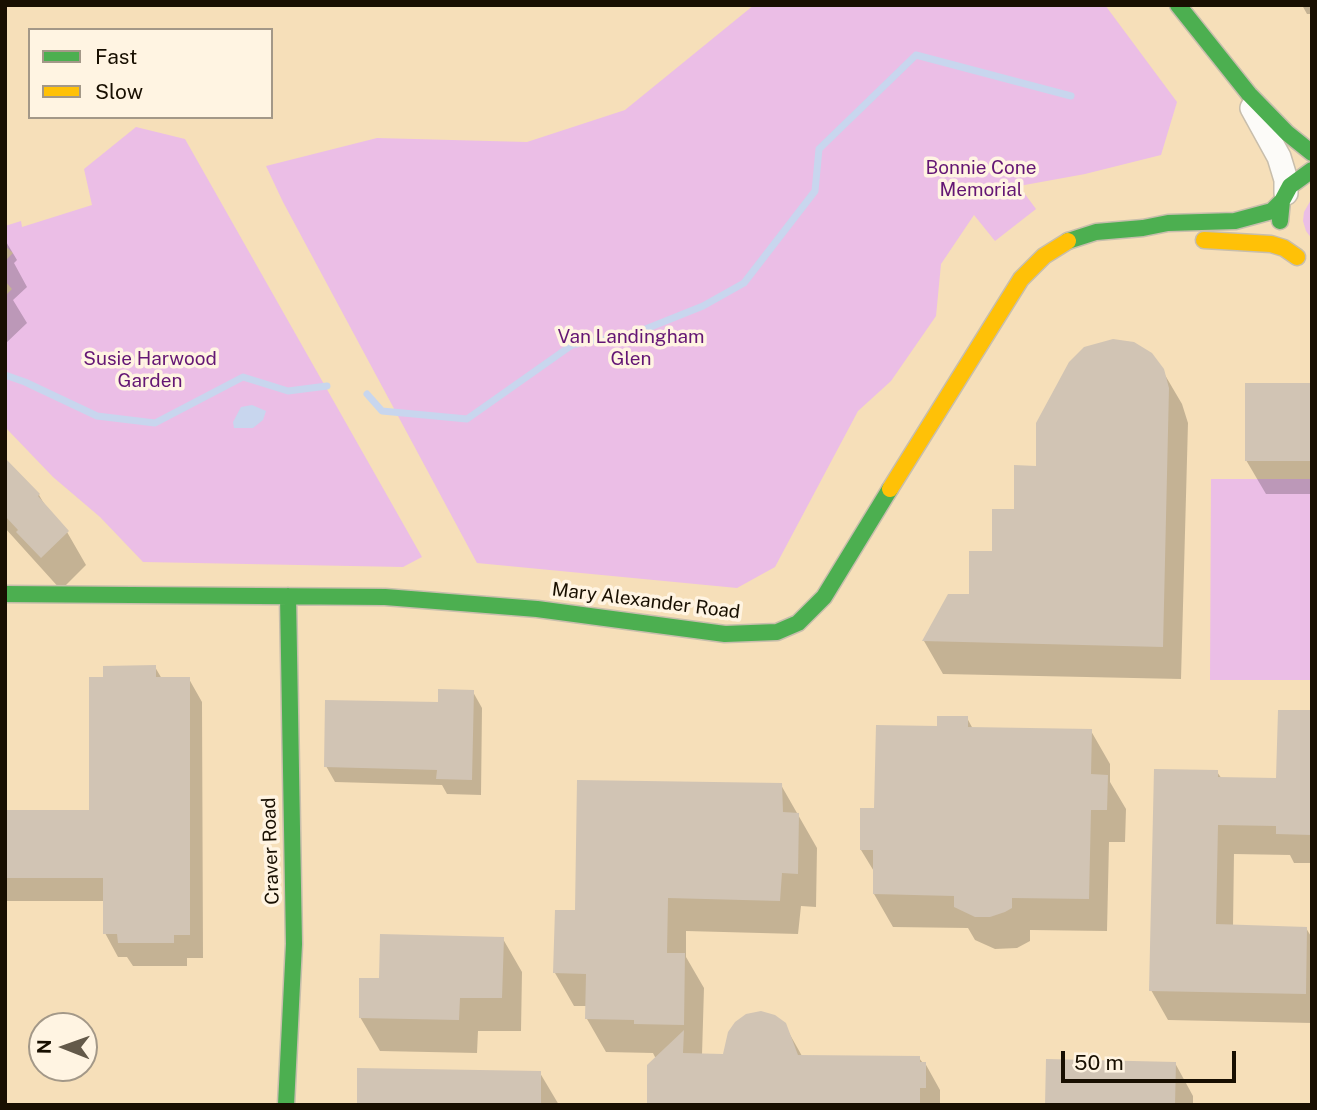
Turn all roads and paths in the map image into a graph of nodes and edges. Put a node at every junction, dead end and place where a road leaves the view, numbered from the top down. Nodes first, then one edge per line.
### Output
1 (1178, 5) edge
2 (1240, 84) junction
3 (1312, 153) edge
4 (1312, 170) edge
5 (1284, 197) junction
6 (1119, 231) junction
7 (1297, 257) junction
8 (1311, 267) edge
9 (5, 594) edge
10 (288, 596) junction
11 (286, 1105) edge

1 - 2 street
2 - 3 street
2 - 5 street
4 - 5 street, Mary Alexander Road
5 - 6 street, Mary Alexander Road
5 - 7 street, Mary Alexander Road
6 - 7 street, Mary Alexander Road
6 - 10 street, Mary Alexander Road
7 - 8 street, Mary Alexander Road
9 - 10 street, Mary Alexander Road
10 - 11 street, Craver Road

